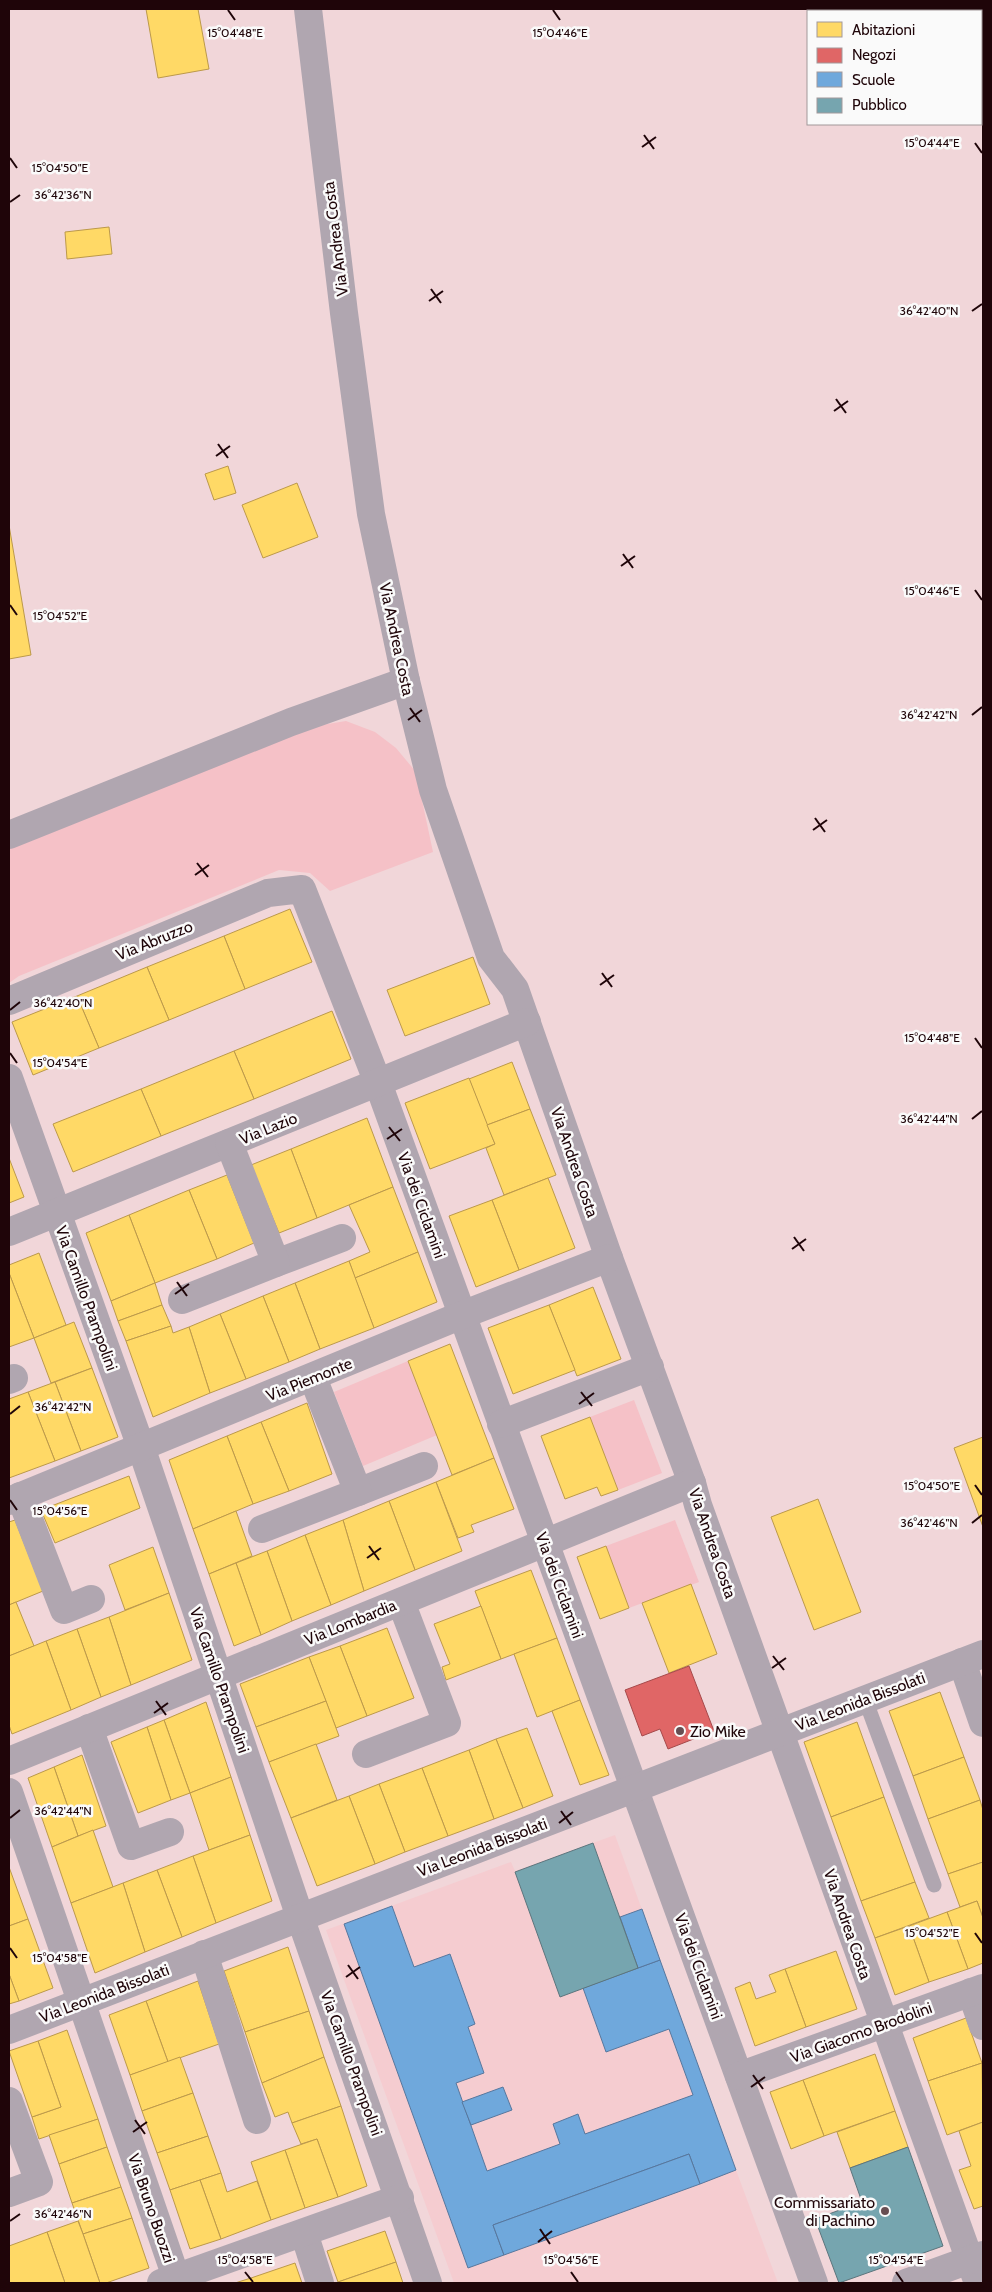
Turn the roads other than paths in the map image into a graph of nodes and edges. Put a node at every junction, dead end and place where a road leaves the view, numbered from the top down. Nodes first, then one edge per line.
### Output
1 (308, 9) edge
2 (406, 681) junction
3 (9, 834) edge
4 (302, 889) joint
5 (9, 1001) edge
6 (527, 1022) junction
7 (9, 1078) edge
8 (378, 1083) junction
9 (230, 1143) junction
10 (56, 1213) junction
11 (9, 1232) edge
12 (342, 1238) dead end
13 (609, 1258) junction
14 (276, 1263) junction
15 (182, 1300) dead end
16 (462, 1315) junction
17 (650, 1367) junction
18 (313, 1378) junction
19 (501, 1424) junction
20 (141, 1447) junction
21 (424, 1466) dead end
22 (692, 1483) junction
23 (358, 1492) junction
24 (14, 1498) edge
25 (262, 1529) dead end
26 (545, 1543) junction
27 (91, 1599) dead end
28 (401, 1602) junction
29 (973, 1658) edge
30 (218, 1676) junction
31 (865, 1699) junction
32 (983, 1723) edge
33 (89, 1728) junction
34 (781, 1732) junction
35 (366, 1754) dead end
36 (9, 1761) edge
37 (634, 1788) junction
38 (9, 1792) edge
39 (170, 1832) dead end
40 (934, 1886) dead end
41 (300, 1918) junction
42 (204, 1954) junction
43 (977, 1990) edge
44 (81, 2002) junction
45 (883, 2024) junction
46 (983, 2026) edge
47 (9, 2030) edge
48 (739, 2076) junction
49 (9, 2101) edge
50 (257, 2120) dead end
51 (9, 2193) edge
52 (400, 2198) junction
53 (304, 2233) junction
54 (977, 2266) edge
55 (172, 2281) edge
56 (320, 2283) edge
57 (428, 2283) edge
58 (814, 2283) edge
59 (906, 2283) edge

1 - 2 street, Via Andrea Costa
2 - 3 street
2 - 6 street, Via Andrea Costa
4 - 5 street, Via Abruzzo
4 - 8 street, Via dei Ciclamini
6 - 8 street, Via Lazio
6 - 13 street, Via Andrea Costa
7 - 10 street, Via Camillo Prampolini
8 - 9 street, Via Lazio
8 - 16 street, Via dei Ciclamini
9 - 10 street, Via Lazio
9 - 14 street
10 - 11 street, Via Lazio
10 - 20 street, Via Camillo Prampolini
12 - 14 street
13 - 16 street, Via Piemonte
13 - 17 street, Via Andrea Costa
14 - 15 street
16 - 18 street, Via Piemonte
16 - 19 street, Via dei Ciclamini
17 - 19 street
17 - 22 street, Via Andrea Costa
18 - 20 street, Via Piemonte
18 - 23 street
19 - 26 street, Via dei Ciclamini
20 - 24 street, Via Piemonte
20 - 30 street, Via Camillo Prampolini
21 - 23 street
22 - 26 street, Via Lombardia
22 - 34 street, Via Andrea Costa
23 - 25 street
24 - 27 street
26 - 28 street, Via Lombardia
26 - 37 street, Via dei Ciclamini
28 - 30 street, Via Lombardia
28 - 35 street
29 - 31 street, Via Leonida Bissolati
29 - 32 street
30 - 33 street, Via Lombardia
30 - 41 street, Via Camillo Prampolini
31 - 34 street, Via Leonida Bissolati
31 - 40 lane
33 - 36 street, Via Lombardia
33 - 39 street
34 - 37 street, Via Leonida Bissolati
34 - 45 street, Via Andrea Costa
37 - 41 street, Via Leonida Bissolati
37 - 48 street, Via dei Ciclamini
38 - 44 street, Via Bruno Buozzi
41 - 42 street, Via Leonida Bissolati
41 - 52 street, Via Camillo Prampolini
42 - 44 street, Via Leonida Bissolati
42 - 50 street
43 - 45 street, Via Giacomo Brodolini
43 - 46 street
44 - 47 street, Via Leonida Bissolati
44 - 55 street, Via Bruno Buozzi
45 - 48 street, Via Giacomo Brodolini
45 - 54 street, Via Andrea Costa
48 - 58 street, Via dei Ciclamini
49 - 51 street
52 - 53 street
52 - 57 street, Via Camillo Prampolini
53 - 55 street
53 - 56 street
54 - 59 street

